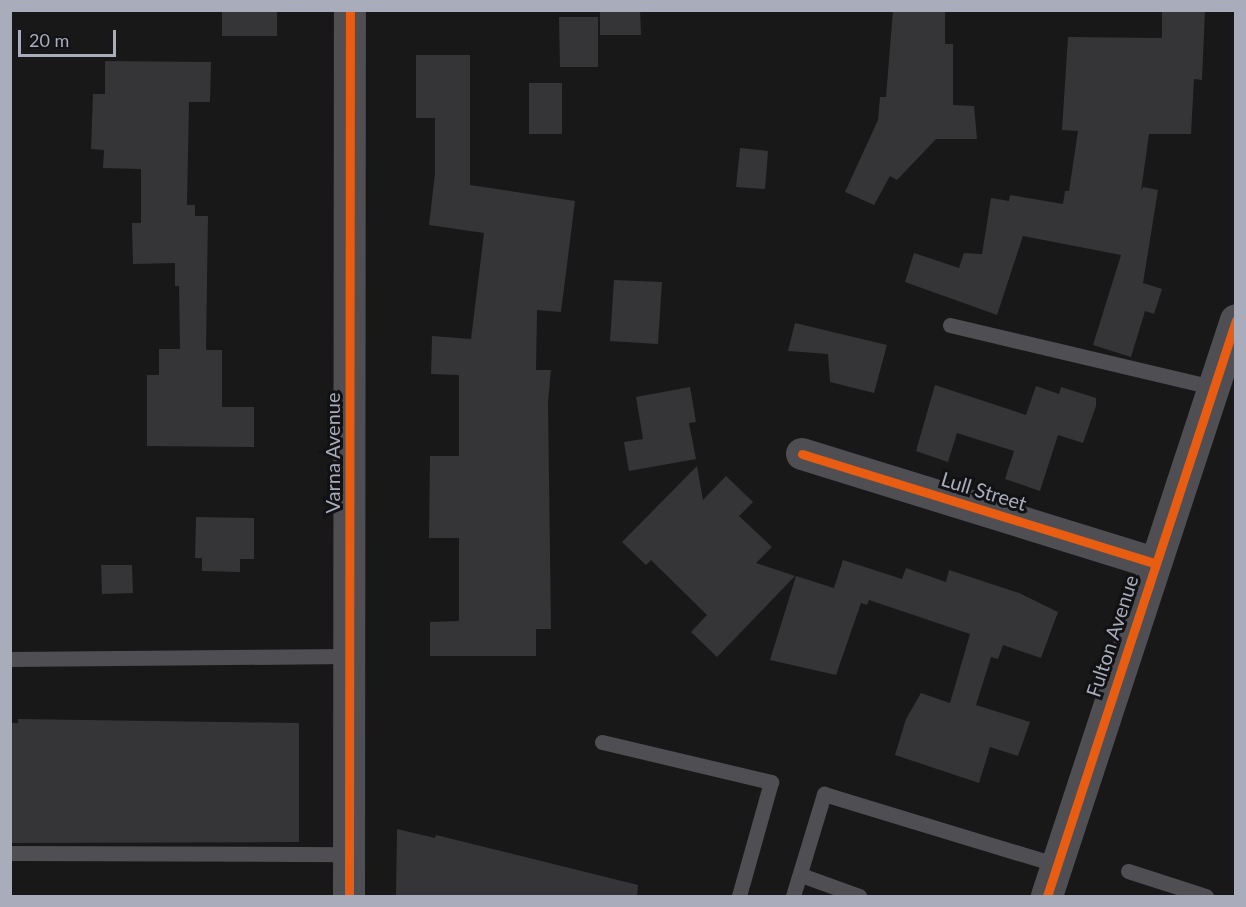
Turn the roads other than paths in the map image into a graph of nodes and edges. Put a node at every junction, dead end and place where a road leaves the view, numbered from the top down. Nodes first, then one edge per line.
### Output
1 (350, 10) edge
2 (1236, 320) edge
3 (950, 325) dead end
4 (1213, 387) junction
5 (802, 454) dead end
6 (1155, 563) junction
7 (349, 656) junction
8 (10, 659) edge
9 (602, 742) dead end
10 (10, 853) edge
11 (349, 854) junction
12 (1057, 864) junction
13 (1128, 871) dead end
14 (801, 875) junction
15 (348, 897) edge
16 (739, 897) edge
17 (793, 897) edge
18 (859, 897) edge
19 (1047, 897) edge
20 (1206, 897) edge

1 - 7 street, Varna Avenue
2 - 4 street, Fulton Avenue
3 - 4 lane
4 - 6 street, Fulton Avenue
5 - 6 street, Lull Street
6 - 12 street, Fulton Avenue
7 - 8 lane
7 - 11 street, Varna Avenue
9 - 16 lane
10 - 11 lane
11 - 15 street, Varna Avenue
12 - 14 lane
12 - 19 street, Fulton Avenue
13 - 20 lane
14 - 17 lane
14 - 18 lane

